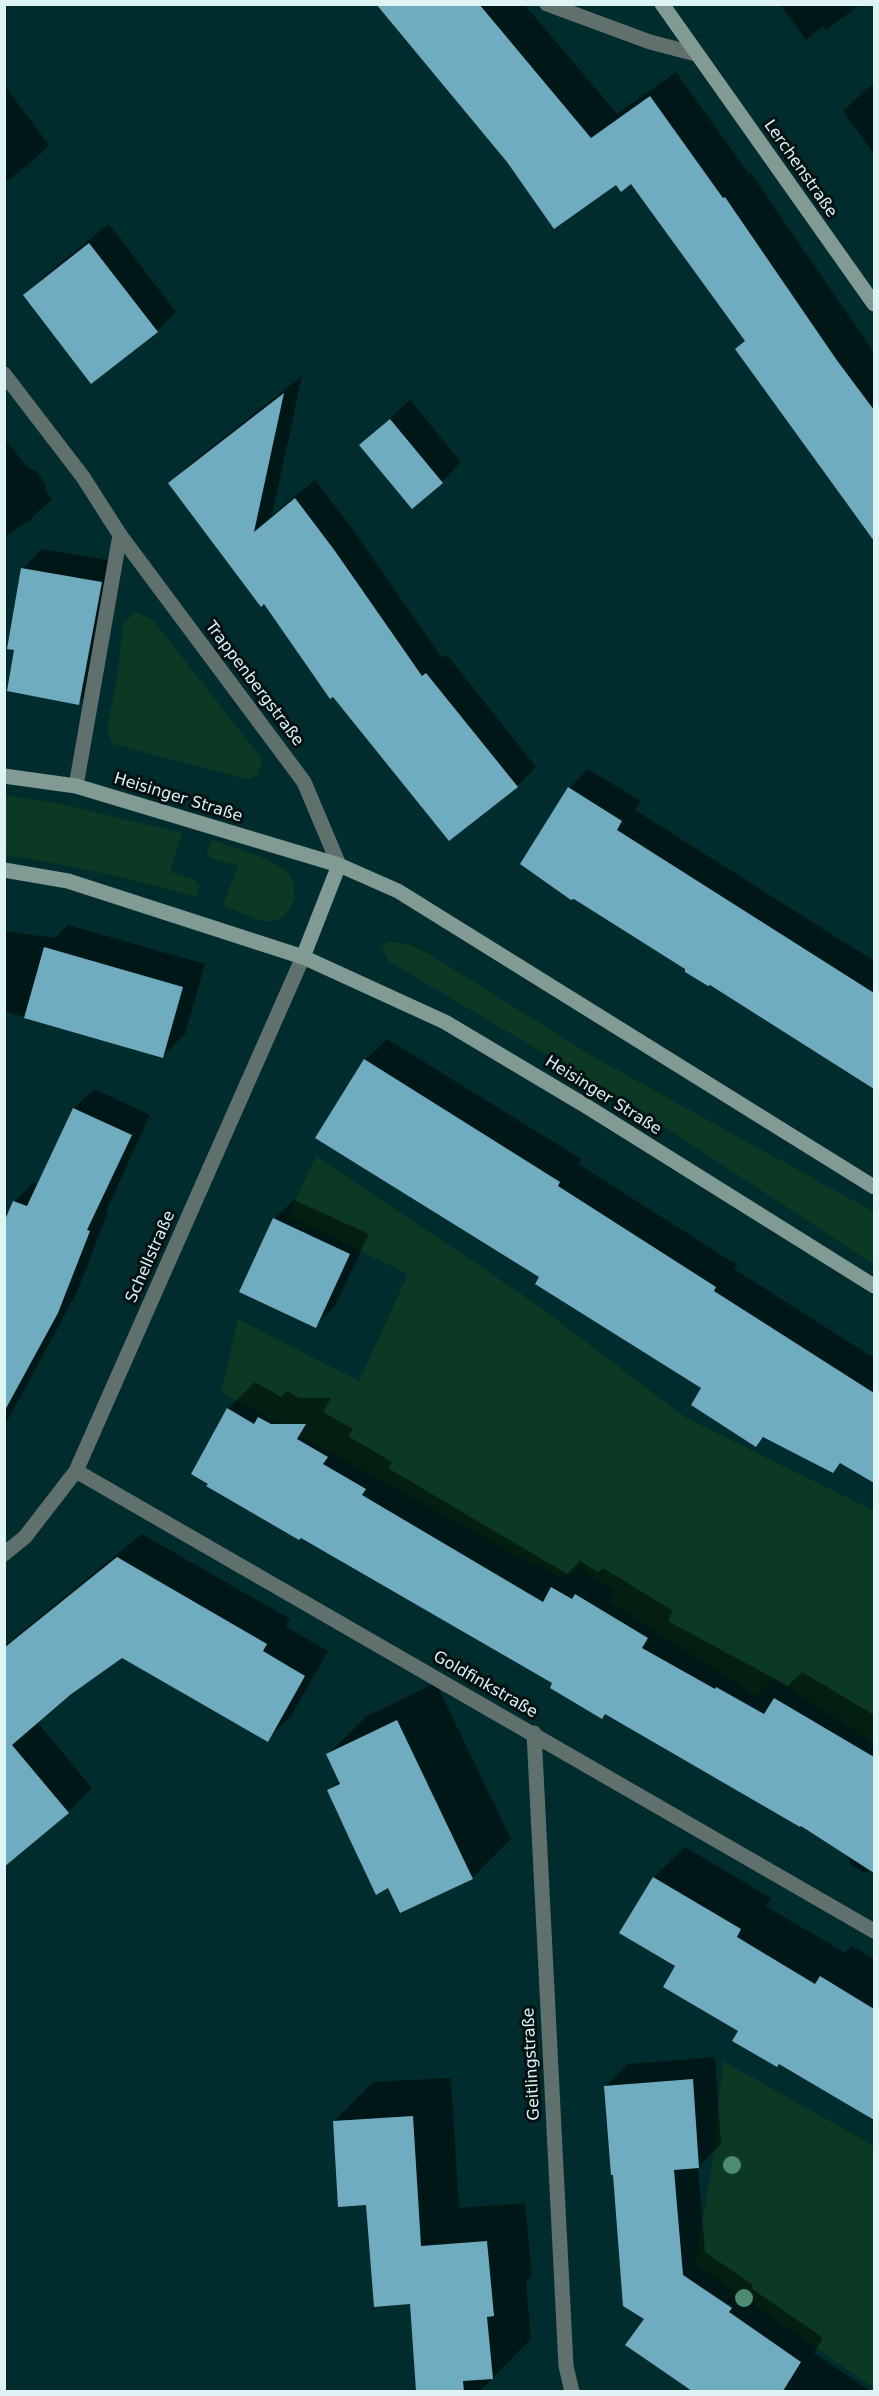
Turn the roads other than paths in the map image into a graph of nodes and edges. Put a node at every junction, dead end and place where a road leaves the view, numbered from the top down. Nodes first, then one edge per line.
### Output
1 (547, 4) edge
2 (662, 4) edge
3 (696, 54) junction
4 (874, 304) edge
5 (4, 374) edge
6 (120, 535) junction
7 (4, 776) edge
8 (76, 786) junction
9 (339, 865) junction
10 (4, 870) edge
11 (303, 957) junction
12 (874, 1186) edge
13 (874, 1286) edge
14 (76, 1471) junction
15 (4, 1554) edge
16 (534, 1733) junction
17 (874, 1931) edge
18 (572, 2391) edge

1 - 3 street
2 - 3 main road, Lerchenstraße
3 - 4 main road, Lerchenstraße
5 - 6 street, Trappenbergstraße
6 - 8 street
6 - 9 street, Trappenbergstraße
7 - 8 main road, Heisinger Straße
8 - 9 main road, Heisinger Straße
9 - 11 main road
9 - 12 main road, Heisinger Straße
10 - 11 main road, Heisinger Straße
11 - 13 main road, Heisinger Straße
11 - 14 street, Schellstraße
14 - 15 street, Schellstraße
14 - 16 street, Goldfinkstraße
16 - 17 street, Goldfinkstraße
16 - 18 street, Geitlingstraße

